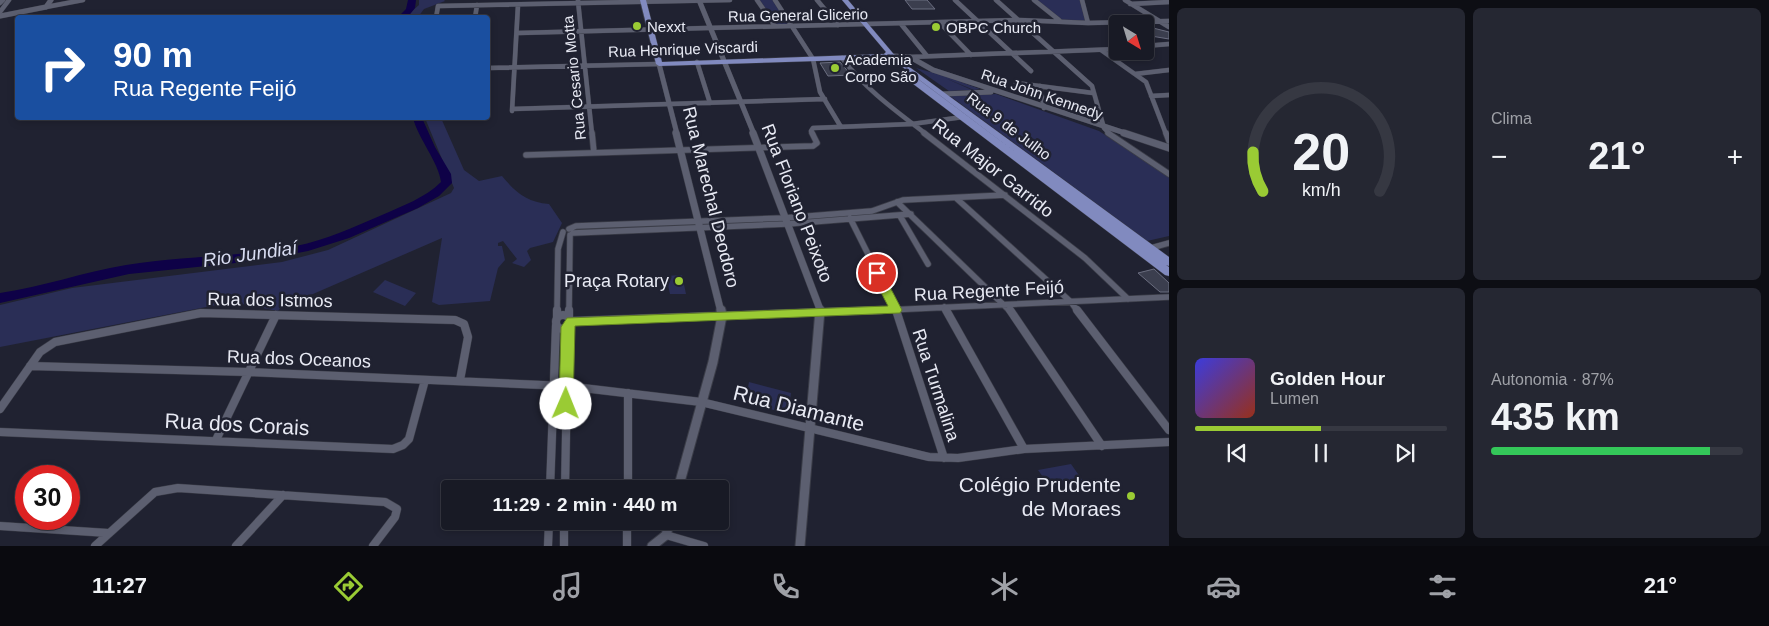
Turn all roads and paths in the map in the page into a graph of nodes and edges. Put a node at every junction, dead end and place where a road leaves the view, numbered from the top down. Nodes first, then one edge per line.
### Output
1 (3, 0) edge
2 (10, 0) edge
3 (51, 0) edge
4 (83, 0) edge
5 (699, 0) edge
6 (730, 0) edge
7 (757, 0) edge
8 (774, 0) edge
9 (817, 0) edge
10 (846, 0) edge
11 (955, 0) edge
12 (996, 0) edge
13 (1034, 0) edge
14 (1082, 0) edge
15 (1125, 0) edge
16 (644, 1) edge
17 (578, 2) edge
18 (1169, 2) edge
19 (0, 3) edge
20 (1130, 4) junction
21 (477, 5) junction
22 (518, 5) junction
23 (46, 7) junction
24 (0, 12) edge
25 (436, 15) edge
26 (476, 15) edge
27 (0, 16) edge
28 (1019, 20) junction
29 (1059, 20) junction
30 (1159, 21) junction
31 (1169, 21) edge
32 (979, 22) junction
33 (940, 23) junction
34 (1088, 23) junction
35 (865, 24) junction
36 (901, 24) junction
37 (838, 25) junction
38 (775, 26) junction
39 (794, 26) junction
40 (1169, 27) edge
41 (711, 28) junction
42 (650, 30) junction
43 (581, 32) junction
44 (518, 33) junction
45 (1169, 44) edge
46 (1154, 45) edge
47 (1109, 49) edge
48 (1101, 50) junction
49 (1056, 52) junction
50 (1011, 54) junction
51 (971, 55) junction
52 (927, 56) junction
53 (880, 57) joint
54 (894, 57) junction
55 (910, 57) junction
56 (842, 58) junction
57 (813, 59) junction
58 (697, 62) junction
59 (722, 62) junction
60 (660, 64) junction
61 (585, 66) junction
62 (490, 68) edge
63 (513, 68) junction
64 (1169, 70) edge
65 (1031, 71) dead end
66 (906, 74) junction
67 (1135, 74) junction
68 (1016, 82) dead end
69 (1040, 86) junction
70 (980, 89) junction
71 (1093, 93) junction
72 (943, 94) junction
73 (1169, 95) edge
74 (1151, 96) junction
75 (825, 99) junction
76 (740, 102) junction
77 (710, 103) junction
78 (670, 104) junction
79 (590, 107) junction
80 (1044, 108) junction
81 (963, 117) junction
82 (912, 124) junction
83 (841, 127) junction
84 (1104, 128) junction
85 (1166, 129) edge
86 (1169, 141) edge
87 (758, 147) junction
88 (1169, 148) edge
89 (682, 150) junction
90 (594, 153) junction
91 (526, 156) dead end
92 (1169, 174) edge
93 (1005, 195) junction
94 (956, 198) junction
95 (897, 202) junction
96 (911, 214) junction
97 (900, 216) junction
98 (850, 217) junction
99 (786, 221) junction
100 (581, 225) junction
101 (700, 225) junction
102 (635, 227) junction
103 (569, 232) junction
104 (581, 233) junction
105 (1169, 243) edge
106 (1151, 248) junction
107 (1169, 262) edge
108 (928, 264) dead end
109 (1169, 272) edge
110 (1169, 297) edge
111 (1128, 299) junction
112 (1071, 302) junction
113 (1006, 305) junction
114 (944, 307) junction
115 (896, 310) junction
116 (821, 312) junction
117 (276, 315) junction
118 (722, 316) junction
119 (557, 322) junction
120 (569, 322) junction
121 (30, 366) junction
122 (248, 372) junction
123 (425, 380) junction
124 (460, 380) junction
125 (554, 386) junction
126 (566, 386) junction
127 (628, 393) junction
128 (702, 402) junction
129 (0, 409) edge
130 (810, 428) junction
131 (1169, 430) edge
132 (0, 432) edge
133 (216, 440) junction
134 (1169, 442) edge
135 (1102, 446) junction
136 (1024, 449) junction
137 (944, 458) junction
138 (550, 480) edge
139 (565, 480) edge
140 (628, 480) edge
141 (680, 480) edge
142 (283, 495) junction
143 (0, 526) edge
144 (549, 530) edge
145 (564, 530) edge
146 (628, 530) edge
147 (667, 530) edge
148 (108, 533) junction
149 (666, 534) junction
150 (95, 546) edge
151 (236, 546) edge
152 (373, 546) edge
153 (548, 546) edge
154 (564, 546) edge
155 (627, 546) edge
156 (652, 546) edge
157 (704, 546) edge
158 (800, 546) edge

1 - 19 street
2 - 24 street
3 - 23 street
4 - 23 street
5 - 6 street
5 - 16 street
5 - 41 street, Rua Floriano Peixoto
7 - 38 street
8 - 39 street
9 - 37 street
10 - 35 main road, Rua 9 de Julho
11 - 32 street
12 - 28 street
13 - 29 street
14 - 34 street
15 - 20 street
16 - 17 street
16 - 42 main road, Rua Marechal Deodoro
17 - 22 street
17 - 43 street, Rua Cesario Motta
18 - 20 street
20 - 30 street
21 - 22 street
21 - 25 street
21 - 26 street
22 - 44 street
23 - 27 street
28 - 29 street, Rua General Glicerio
28 - 32 street, Rua General Glicerio
28 - 49 street
29 - 34 street, Rua General Glicerio
30 - 31 street, Rua General Glicerio
30 - 34 street, Rua General Glicerio
30 - 40 street
32 - 33 street, Rua General Glicerio
32 - 50 street
33 - 36 street, Rua General Glicerio
33 - 51 street
35 - 36 street, Rua General Glicerio
35 - 37 street, Rua General Glicerio
35 - 54 main road, Rua 9 de Julho
36 - 52 street
37 - 39 street, Rua General Glicerio
38 - 39 street, Rua General Glicerio
38 - 41 street, Rua General Glicerio
39 - 57 street
41 - 42 street, Rua General Glicerio
41 - 59 street, Rua Floriano Peixoto
42 - 43 street, Rua General Glicerio
42 - 60 main road, Rua Marechal Deodoro
43 - 44 street, Rua General Glicerio
43 - 61 street, Rua Cesario Motta
44 - 63 street
45 - 46 street
47 - 48 street
48 - 49 street
48 - 67 street
49 - 50 street
49 - 71 street
50 - 51 street
50 - 65 street
51 - 52 street
52 - 55 street
53 - 54 main road, Rua 9 de Julho
53 - 56 main road, Rua Henrique Viscardi
54 - 55 street
54 - 66 main road, Rua 9 de Julho
54 - 72 main road, Rua 9 de Julho
55 - 70 street, Rua John Kennedy
56 - 57 main road, Rua Henrique Viscardi
56 - 82 street, Rua Major Garrido
57 - 59 main road, Rua Henrique Viscardi
57 - 75 street
58 - 59 main road, Rua Henrique Viscardi
58 - 60 main road, Rua Henrique Viscardi
58 - 77 street
59 - 76 street, Rua Floriano Peixoto
60 - 61 street, Rua Henrique Viscardi
60 - 78 street, Rua Marechal Deodoro
61 - 63 street, Rua Henrique Viscardi
61 - 79 street, Rua Cesario Motta
62 - 63 street, Rua Henrique Viscardi
63 - 79 street
64 - 67 street
66 - 72 main road
66 - 81 main road, Rua 9 de Julho
67 - 74 street
68 - 69 street
69 - 71 street
69 - 80 street
70 - 72 street, Rua John Kennedy
70 - 80 street, Rua John Kennedy
71 - 84 street
72 - 106 main road, Rua 9 de Julho
73 - 74 street
74 - 85 street
75 - 76 street
75 - 83 street
76 - 77 street
76 - 87 street, Rua Floriano Peixoto
77 - 78 street
78 - 79 street
78 - 89 street, Rua Marechal Deodoro
79 - 90 street, Rua Cesario Motta
80 - 84 street, Rua John Kennedy
81 - 82 street
81 - 109 main road, Rua 9 de Julho
82 - 83 street
82 - 93 street, Rua Major Garrido
83 - 87 street
84 - 88 street, Rua John Kennedy
84 - 92 street
85 - 86 street
87 - 89 street
87 - 99 street, Rua Floriano Peixoto
89 - 90 street
89 - 101 street, Rua Marechal Deodoro
90 - 91 street
93 - 94 street
93 - 111 street, Rua Major Garrido
94 - 95 street
94 - 112 street
95 - 96 street
95 - 98 street
96 - 97 street
96 - 113 street
97 - 98 street
97 - 108 street
98 - 99 street
98 - 115 street, Rua Turmalina
99 - 101 street
99 - 116 street, Rua Floriano Peixoto
100 - 102 street
100 - 103 street
100 - 104 street
101 - 102 street
101 - 118 street, Rua Marechal Deodoro
102 - 104 street
103 - 104 street
103 - 119 street
103 - 120 street
105 - 106 street
106 - 107 main road, Rua 9 de Julho
110 - 111 street, Rua Regente Feijó
111 - 112 street, Rua Regente Feijó
112 - 113 street, Rua Regente Feijó
112 - 131 street
113 - 114 street, Rua Regente Feijó
113 - 135 street
114 - 115 street, Rua Regente Feijó
114 - 136 street
115 - 116 street, Rua Regente Feijó
115 - 137 street, Rua Turmalina
116 - 118 street, Rua Regente Feijó
116 - 130 street, Rua Floriano Peixoto
117 - 121 street, Rua dos Istmos
117 - 122 street
117 - 124 street, Rua dos Istmos
118 - 120 street, Rua Regente Feijó
118 - 128 street, Rua Marechal Deodoro
119 - 120 street
119 - 120 street
119 - 125 street
120 - 126 street
121 - 122 street, Rua dos Oceanos
121 - 129 street
122 - 123 street, Rua dos Oceanos
122 - 133 street
123 - 124 street, Rua dos Oceanos
123 - 133 street, Rua dos Corais
124 - 125 street, Rua dos Oceanos
125 - 126 street, Rua dos Oceanos
125 - 138 street
126 - 127 street, Rua Diamante
126 - 139 street
127 - 128 street, Rua Diamante
127 - 140 street
128 - 130 street, Rua Diamante
128 - 141 street, Rua Marechal Deodoro
130 - 137 street, Rua Diamante
130 - 158 street, Rua Floriano Peixoto
132 - 133 street, Rua dos Corais
134 - 135 street, Rua Diamante
135 - 136 street, Rua Diamante
136 - 137 street, Rua Diamante
142 - 148 street
142 - 151 street
142 - 152 street
143 - 148 street
144 - 153 street
145 - 154 street
146 - 155 street
147 - 149 street
148 - 150 street
149 - 156 street
149 - 157 street

